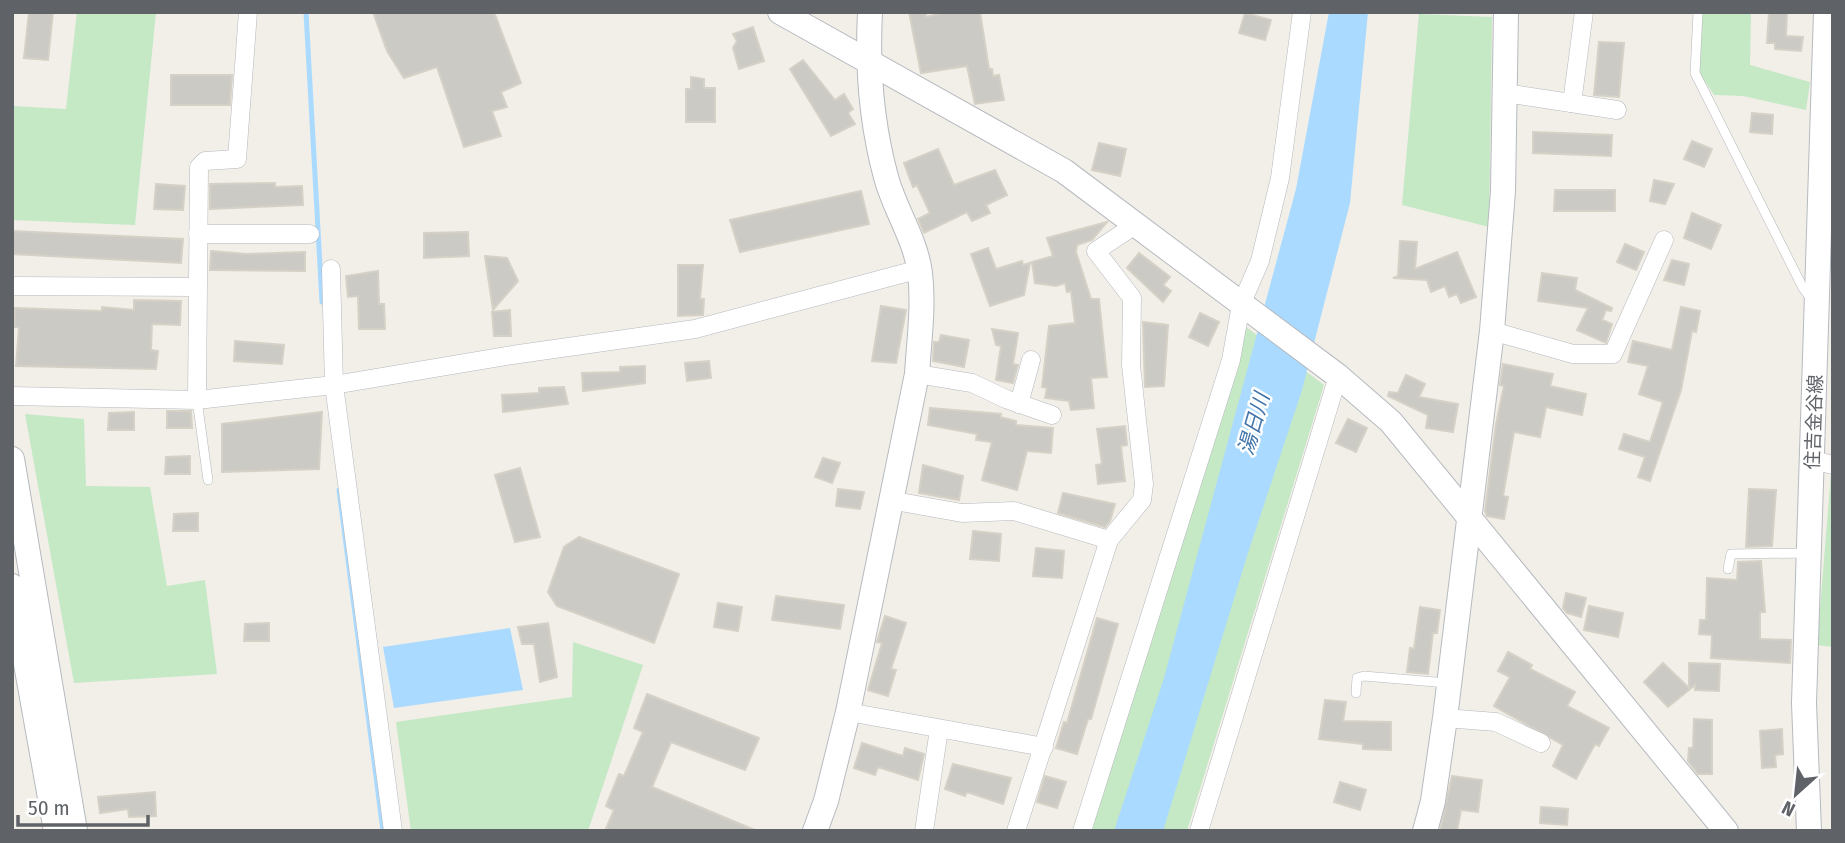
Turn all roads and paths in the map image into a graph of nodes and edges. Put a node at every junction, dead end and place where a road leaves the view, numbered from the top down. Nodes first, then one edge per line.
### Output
1 (248, 12) edge
2 (780, 12) edge
3 (870, 12) edge
4 (1302, 12) edge
5 (1506, 12) edge
6 (1584, 12) edge
7 (1698, 12) edge
8 (1826, 12) edge
9 (868, 61) junction
10 (1505, 93) junction
11 (1573, 103) junction
12 (1617, 110) dead end
13 (1135, 225) junction
14 (198, 234) junction
15 (310, 234) dead end
16 (1664, 240) dead end
17 (331, 269) dead end
18 (920, 269) junction
19 (12, 286) edge
20 (196, 287) junction
21 (1241, 305) junction
22 (1817, 306) junction
23 (1492, 331) junction
24 (1031, 360) dead end
25 (1334, 372) junction
26 (917, 374) junction
27 (334, 385) junction
28 (12, 396) edge
29 (197, 400) junction
30 (1019, 404) junction
31 (1052, 415) dead end
32 (12, 459) edge
33 (1823, 463) edge
34 (208, 480) dead end
35 (889, 500) junction
36 (1469, 519) junction
37 (1109, 540) junction
38 (1810, 553) junction
39 (1728, 569) dead end
40 (12, 586) edge
41 (20, 671) edge
42 (1449, 683) junction
43 (1356, 693) dead end
44 (848, 712) junction
45 (1445, 718) junction
46 (939, 729) junction
47 (1541, 743) dead end
48 (1044, 747) junction
49 (57, 831) edge
50 (75, 831) edge
51 (393, 831) edge
52 (815, 831) edge
53 (924, 831) edge
54 (1016, 831) edge
55 (1082, 831) edge
56 (1199, 831) edge
57 (1424, 831) edge
58 (1726, 831) edge
59 (1809, 831) edge

1 - 14 street
2 - 9 street
3 - 9 street
4 - 21 street
5 - 10 street
6 - 11 street
7 - 22 lane
8 - 22 street, 住吉金谷線
9 - 13 street
9 - 18 street
10 - 11 street
10 - 23 street
11 - 12 street
13 - 21 street
13 - 37 street
14 - 15 street
14 - 20 street
16 - 23 street
17 - 27 street
18 - 26 street
18 - 27 street
19 - 20 street
20 - 29 street
21 - 25 street
21 - 55 street
22 - 33 street, 住吉金谷線
23 - 36 street
24 - 30 street
25 - 36 street
25 - 56 street
26 - 30 street
26 - 35 street
27 - 29 street
27 - 51 street
28 - 29 street
29 - 34 lane
30 - 31 street
32 - 50 street
33 - 38 street, 住吉金谷線
35 - 37 street
35 - 44 street
36 - 42 street
36 - 58 street
37 - 48 street
38 - 39 lane
38 - 59 street, 住吉金谷線
40 - 41 street
41 - 49 street
42 - 43 lane
42 - 45 street
44 - 46 street
44 - 52 street
45 - 47 street
45 - 57 street
46 - 48 street
46 - 53 street
48 - 54 street

